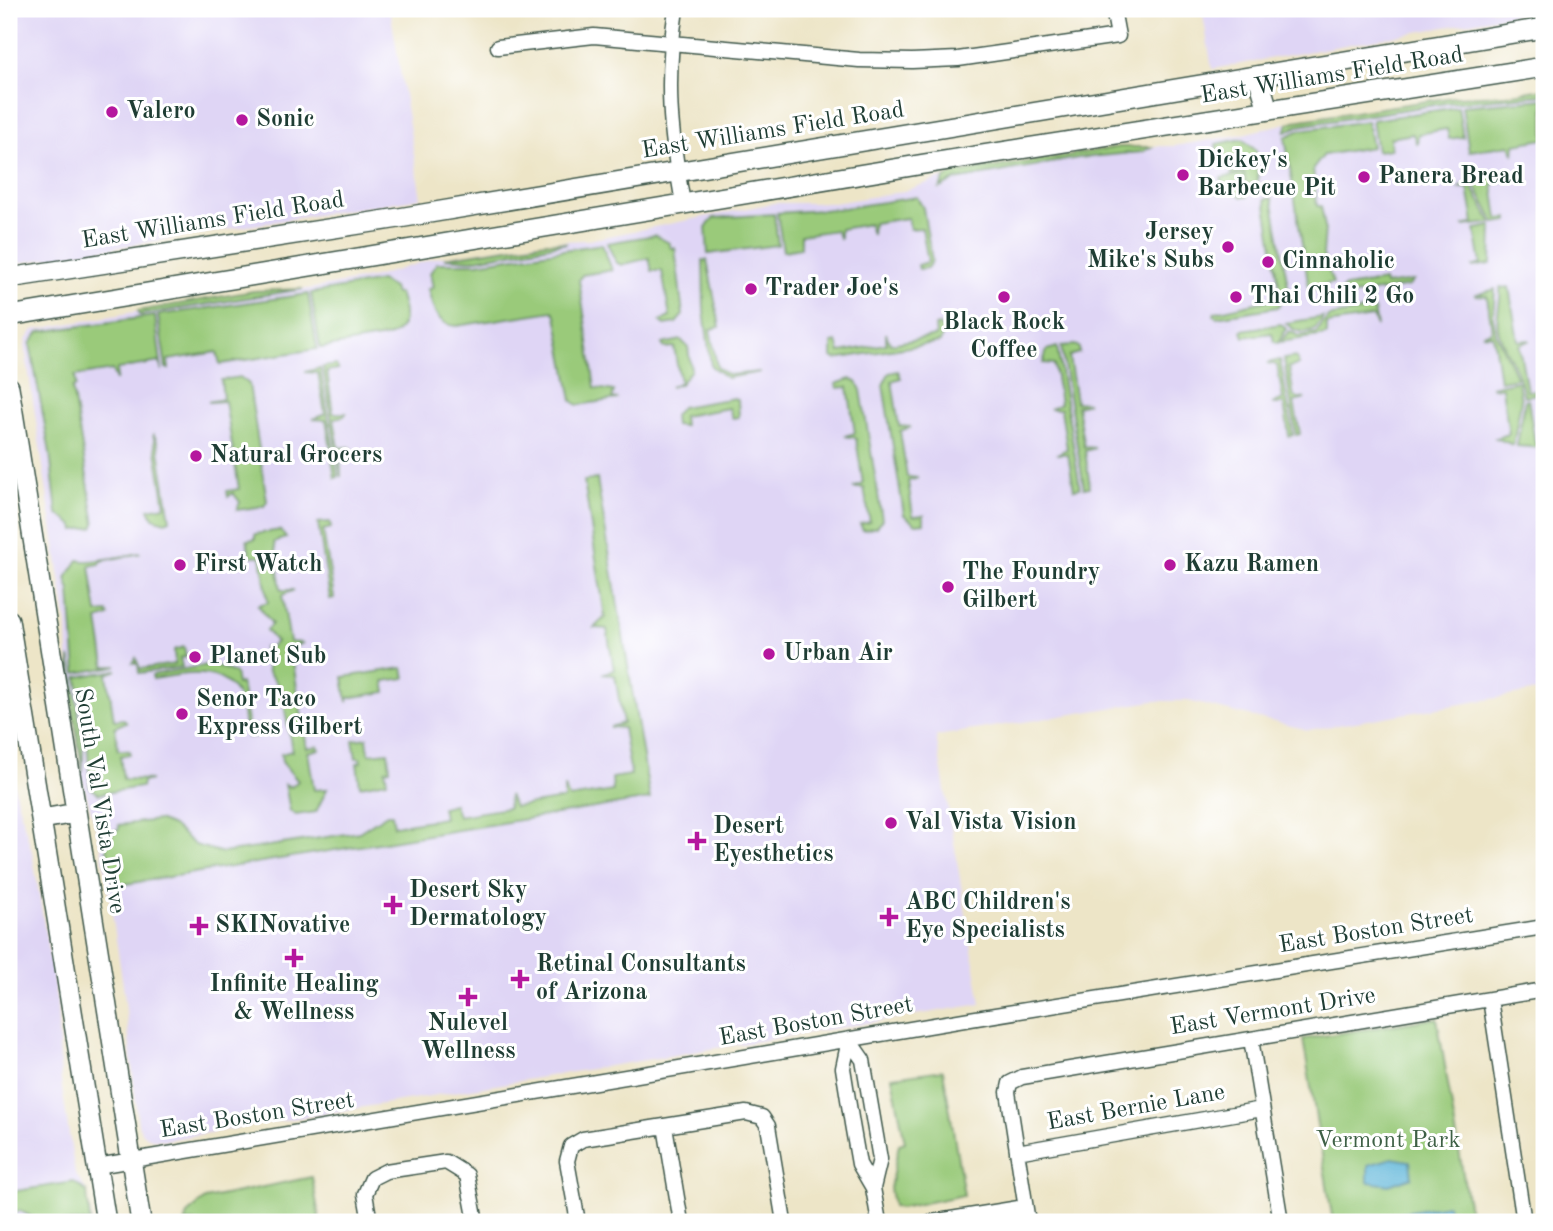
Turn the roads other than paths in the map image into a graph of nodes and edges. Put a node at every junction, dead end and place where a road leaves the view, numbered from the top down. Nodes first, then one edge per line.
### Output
1 (676, 9) edge
2 (1113, 9) edge
3 (1544, 28) edge
4 (671, 41) junction
5 (498, 47) dead end
6 (1544, 67) edge
7 (1258, 76) junction
8 (1268, 110) junction
9 (677, 172) junction
10 (683, 203) junction
11 (399, 218) junction
12 (408, 250) junction
13 (9, 278) edge
14 (9, 316) edge
15 (9, 387) edge
16 (9, 620) edge
17 (76, 813) junction
18 (42, 819) junction
19 (1544, 927) edge
20 (1544, 990) edge
21 (1490, 999) junction
22 (1251, 1039) junction
23 (849, 1041) junction
24 (1262, 1110) junction
25 (665, 1126) junction
26 (1017, 1152) junction
27 (131, 1160) junction
28 (97, 1166) junction
29 (873, 1188) junction
30 (1025, 1207) junction
31 (106, 1222) edge
32 (141, 1222) edge
33 (370, 1222) edge
34 (476, 1222) edge
35 (578, 1222) edge
36 (681, 1222) edge
37 (784, 1222) edge
38 (879, 1222) edge
39 (932, 1222) edge
40 (1028, 1222) edge
41 (1281, 1222) edge
42 (1524, 1222) edge

1 - 4 street
2 - 4 street
3 - 7 main road, East Williams Field Road
4 - 5 street
4 - 9 street
6 - 8 main road, East Williams Field Road
7 - 8 main road
7 - 9 main road, East Williams Field Road
8 - 10 main road, East Williams Field Road
9 - 10 street
9 - 11 main road, East Williams Field Road
10 - 12 main road, East Williams Field Road
11 - 12 main road
11 - 13 main road, East Williams Field Road
12 - 14 main road, East Williams Field Road
15 - 17 main road, South Val Vista Drive
16 - 18 main road
17 - 18 main road
17 - 27 main road, South Val Vista Drive
18 - 28 main road
19 - 23 street, East Boston Street
20 - 21 street, East Vermont Drive
21 - 22 street, East Vermont Drive
21 - 42 street
22 - 24 street
22 - 26 street, East Vermont Drive
23 - 27 street, East Boston Street
23 - 29 street
23 - 29 street
24 - 26 street, East Bernie Lane
24 - 41 street
25 - 35 street
25 - 36 street
25 - 37 street
26 - 30 street
27 - 28 street, East Boston Street
27 - 32 main road, South Val Vista Drive
28 - 31 main road
29 - 38 street
30 - 39 street
30 - 40 street
33 - 34 street

